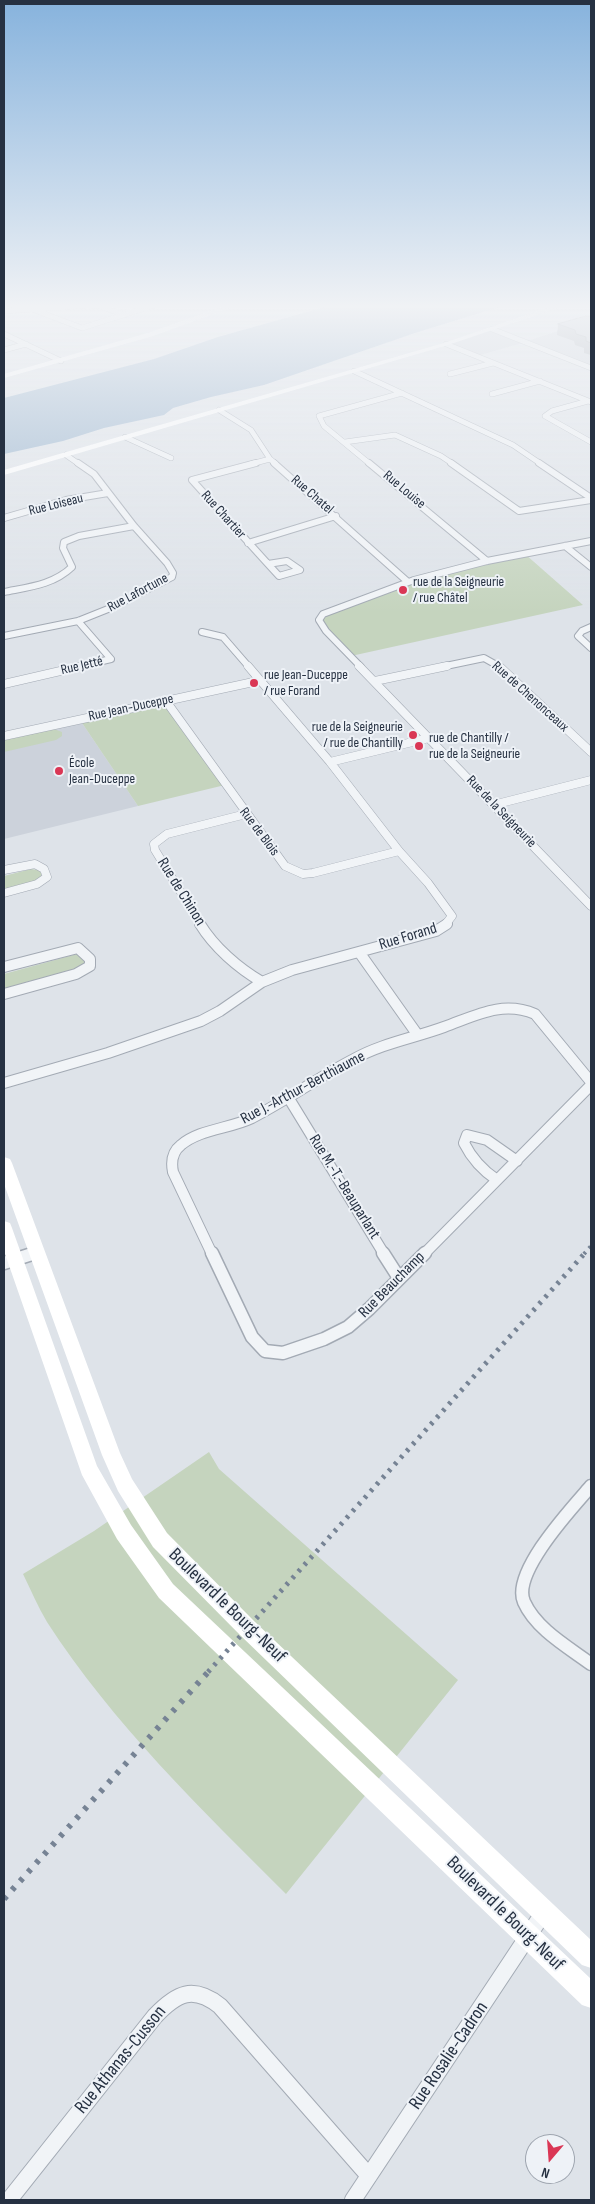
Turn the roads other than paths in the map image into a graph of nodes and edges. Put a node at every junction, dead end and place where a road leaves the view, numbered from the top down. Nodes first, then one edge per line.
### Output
1 (230, 407) edge
2 (352, 407) edge
3 (432, 407) edge
4 (570, 407) edge
5 (219, 410) junction
6 (125, 437) junction
7 (345, 442) junction
8 (591, 442) edge
9 (66, 455) junction
10 (171, 458) dead end
11 (270, 459) junction
12 (4, 473) edge
13 (108, 493) junction
14 (591, 499) edge
15 (336, 516) junction
16 (4, 518) edge
17 (134, 526) junction
18 (591, 541) edge
19 (248, 543) junction
20 (565, 546) junction
21 (487, 561) junction
22 (268, 564) dead end
23 (591, 567) edge
24 (408, 582) junction
25 (4, 592) edge
26 (78, 621) junction
27 (591, 627) edge
28 (202, 632) dead end
29 (4, 636) edge
30 (591, 648) edge
31 (258, 681) junction
32 (375, 681) junction
33 (4, 684) edge
34 (166, 701) junction
35 (4, 736) edge
36 (429, 738) junction
37 (591, 752) edge
38 (330, 762) junction
39 (591, 780) edge
40 (494, 805) junction
41 (246, 814) junction
42 (399, 851) junction
43 (4, 870) edge
44 (4, 894) edge
45 (591, 906) edge
46 (359, 952) junction
47 (4, 967) edge
48 (262, 982) junction
49 (4, 994) edge
50 (417, 1034) junction
51 (4, 1083) edge
52 (591, 1084) edge
53 (288, 1097) junction
54 (517, 1160) junction
55 (4, 1163) edge
56 (497, 1180) junction
57 (4, 1228) edge
58 (36, 1252) junction
59 (10, 1261) edge
60 (400, 1278) junction
61 (265, 1351) joint
62 (591, 1486) edge
63 (591, 1664) edge
64 (544, 1912) junction
65 (529, 1936) junction
66 (591, 1956) edge
67 (591, 1996) edge
68 (368, 2176) junction
69 (9, 2200) edge
70 (353, 2200) edge

1 - 5 street
2 - 7 street, Rue Louise
3 - 14 street
4 - 8 street
5 - 6 street
5 - 11 street, Rue Chatel
6 - 9 street
6 - 10 street
7 - 14 street
7 - 21 street, Rue Louise
9 - 12 street
9 - 13 street, Rue Lafortune
11 - 15 street, Rue Chatel
11 - 19 street, Rue Chartier
13 - 16 street, Rue Loiseau
13 - 17 street, Rue Lafortune
15 - 19 street
15 - 24 street, Rue Chatel
17 - 25 street
17 - 26 street, Rue Lafortune
18 - 20 street, Rue de la Seigneurie
19 - 22 street
20 - 21 street, Rue de la Seigneurie
20 - 23 street
21 - 24 street, Rue de la Seigneurie
24 - 32 street, Rue de la Seigneurie
26 - 29 street, Rue Lafortune
26 - 33 street, Rue Jetté
27 - 30 street
28 - 31 street, Rue Forand
31 - 34 street, Rue Jean-Duceppe
31 - 38 street, Rue Forand
32 - 36 street, Rue de la Seigneurie
32 - 37 street, Rue de Chenonceaux
34 - 35 street, Rue Jean-Duceppe
34 - 41 street, Rue de Blois
36 - 38 street
36 - 40 street, Rue de la Seigneurie
38 - 42 street, Rue Forand
39 - 40 street
40 - 45 street, Rue de la Seigneurie
41 - 42 street, Rue de Blois
41 - 48 street, Rue de Chinon
42 - 46 street, Rue Forand
43 - 44 street
46 - 48 street, Rue Forand
46 - 50 street
47 - 49 street
48 - 51 street, Rue Forand
50 - 52 street, Rue J.-Arthur-Berthiaume
50 - 53 street, Rue J.-Arthur-Berthiaume
52 - 54 street, Rue Beauchamp
53 - 60 street, Rue M.-T.-Beauparlant
53 - 61 street, Rue J.-Arthur-Berthiaume
54 - 56 street, Rue Beauchamp
54 - 56 street
55 - 58 street, Boulevard le Bourg-Neuf
56 - 60 street, Rue Beauchamp
57 - 59 street, Boulevard le Bourg-Neuf
58 - 59 street
58 - 64 street, Boulevard le Bourg-Neuf
59 - 65 street, Boulevard le Bourg-Neuf
60 - 61 street, Rue Beauchamp
62 - 63 street
64 - 65 street, Rue Rosalie-Cadron
64 - 66 street, Boulevard le Bourg-Neuf
65 - 67 street, Boulevard le Bourg-Neuf
65 - 68 street, Rue Rosalie-Cadron
68 - 69 street, Rue Athanas-Cusson
68 - 70 street, Rue Rosalie-Cadron

